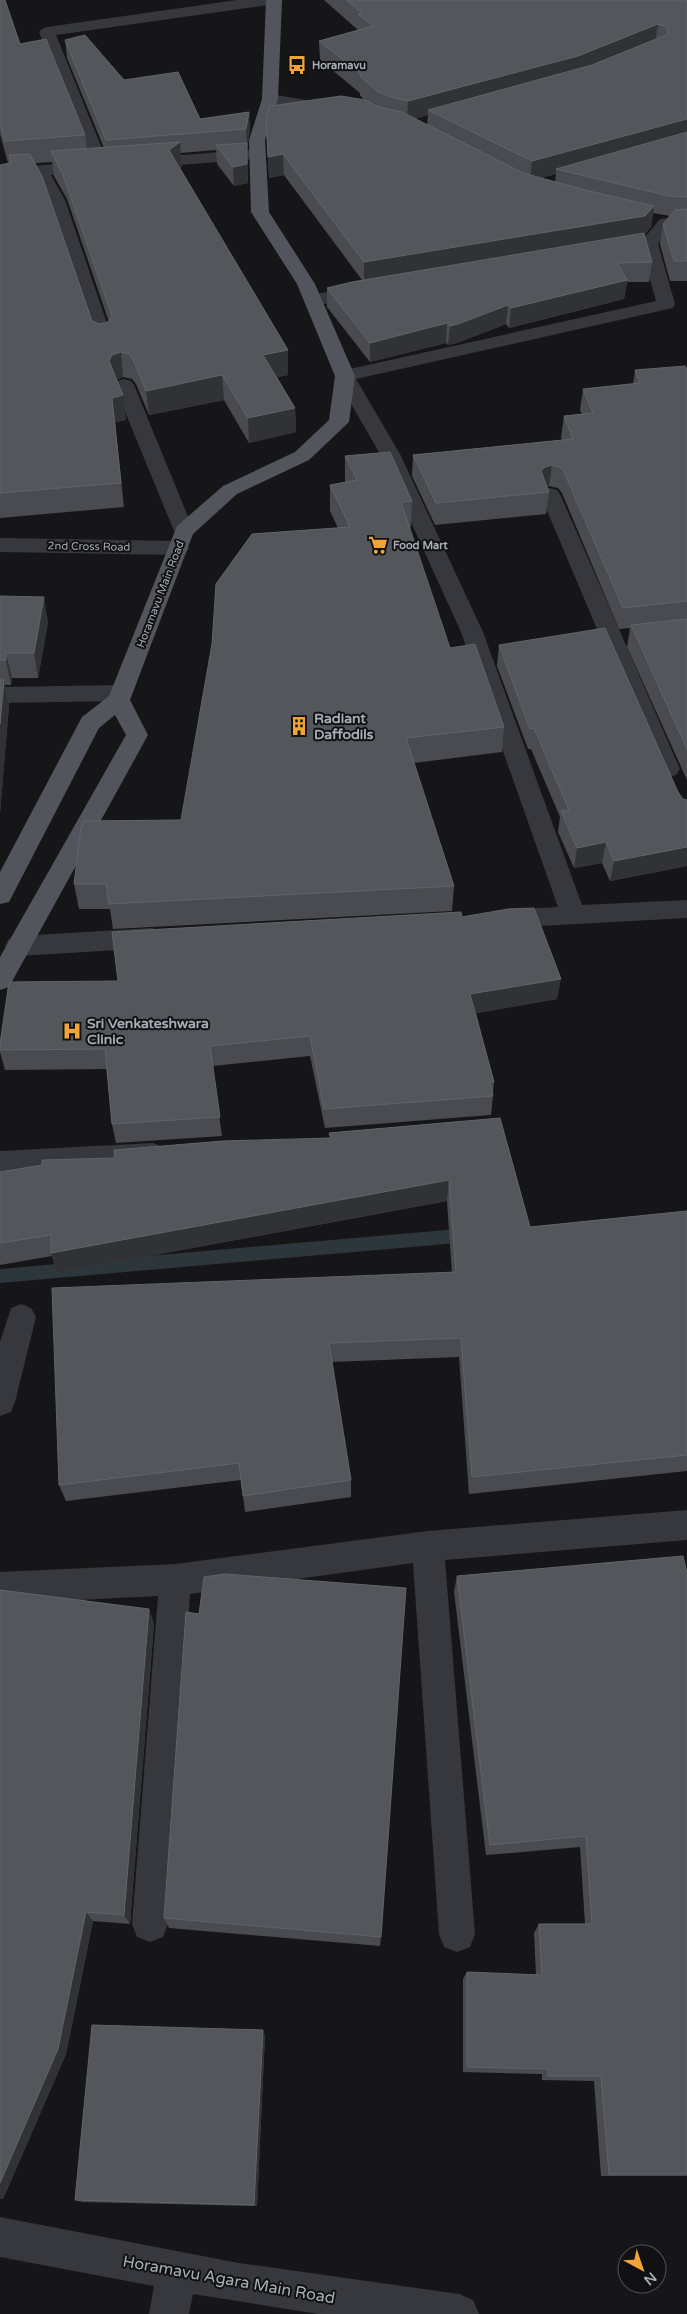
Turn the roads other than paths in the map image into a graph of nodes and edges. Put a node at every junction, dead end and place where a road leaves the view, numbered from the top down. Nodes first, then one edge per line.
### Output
1 (268, 0) edge
2 (274, 0) edge
3 (270, 99) junction
4 (349, 112) edge
5 (258, 154) junction
6 (101, 166) junction
7 (41, 171) junction
8 (0, 173) edge
9 (648, 219) edge
10 (650, 242) junction
11 (630, 246) edge
12 (381, 289) edge
13 (314, 300) junction
14 (104, 340) edge
15 (345, 376) junction
16 (124, 385) dead end
17 (550, 494) edge
18 (181, 539) junction
19 (0, 545) edge
20 (0, 695) edge
21 (120, 696) junction
22 (675, 786) edge
23 (0, 895) edge
24 (687, 909) edge
25 (573, 915) junction
26 (484, 920) edge
27 (177, 937) edge
28 (18, 946) junction
29 (0, 980) edge
30 (181, 1153) edge
31 (0, 1163) edge
32 (20, 1316) dead end
33 (0, 1402) edge
34 (687, 1525) edge
35 (428, 1546) junction
36 (175, 1580) junction
37 (0, 1588) edge
38 (150, 1924) dead end
39 (457, 1934) dead end
40 (0, 2237) edge
41 (177, 2272) junction
42 (169, 2314) edge
43 (459, 2314) edge

1 - 6 street
2 - 3 main road, Horamavu Main Road
3 - 4 street
3 - 5 main road, Horamavu Main Road
5 - 6 street
5 - 13 main road, Horamavu Main Road
6 - 7 street
7 - 8 street
7 - 14 street
9 - 10 street
10 - 11 street
10 - 15 street
12 - 13 street
13 - 15 main road, Horamavu Main Road
15 - 18 main road, Horamavu Main Road
15 - 25 street
16 - 18 street
17 - 22 street
18 - 19 street, 2nd Cross Road
18 - 21 main road, Horamavu Main Road
20 - 21 street
21 - 23 main road, Horamavu Main Road
21 - 28 main road
24 - 25 street
25 - 26 street
27 - 28 street
28 - 29 main road
30 - 31 street
32 - 33 street
34 - 35 street
35 - 36 street
35 - 39 street
36 - 37 street
36 - 38 street
40 - 41 street, Horamavu Agara Main Road
41 - 42 street
41 - 43 street, Horamavu Agara Main Road

